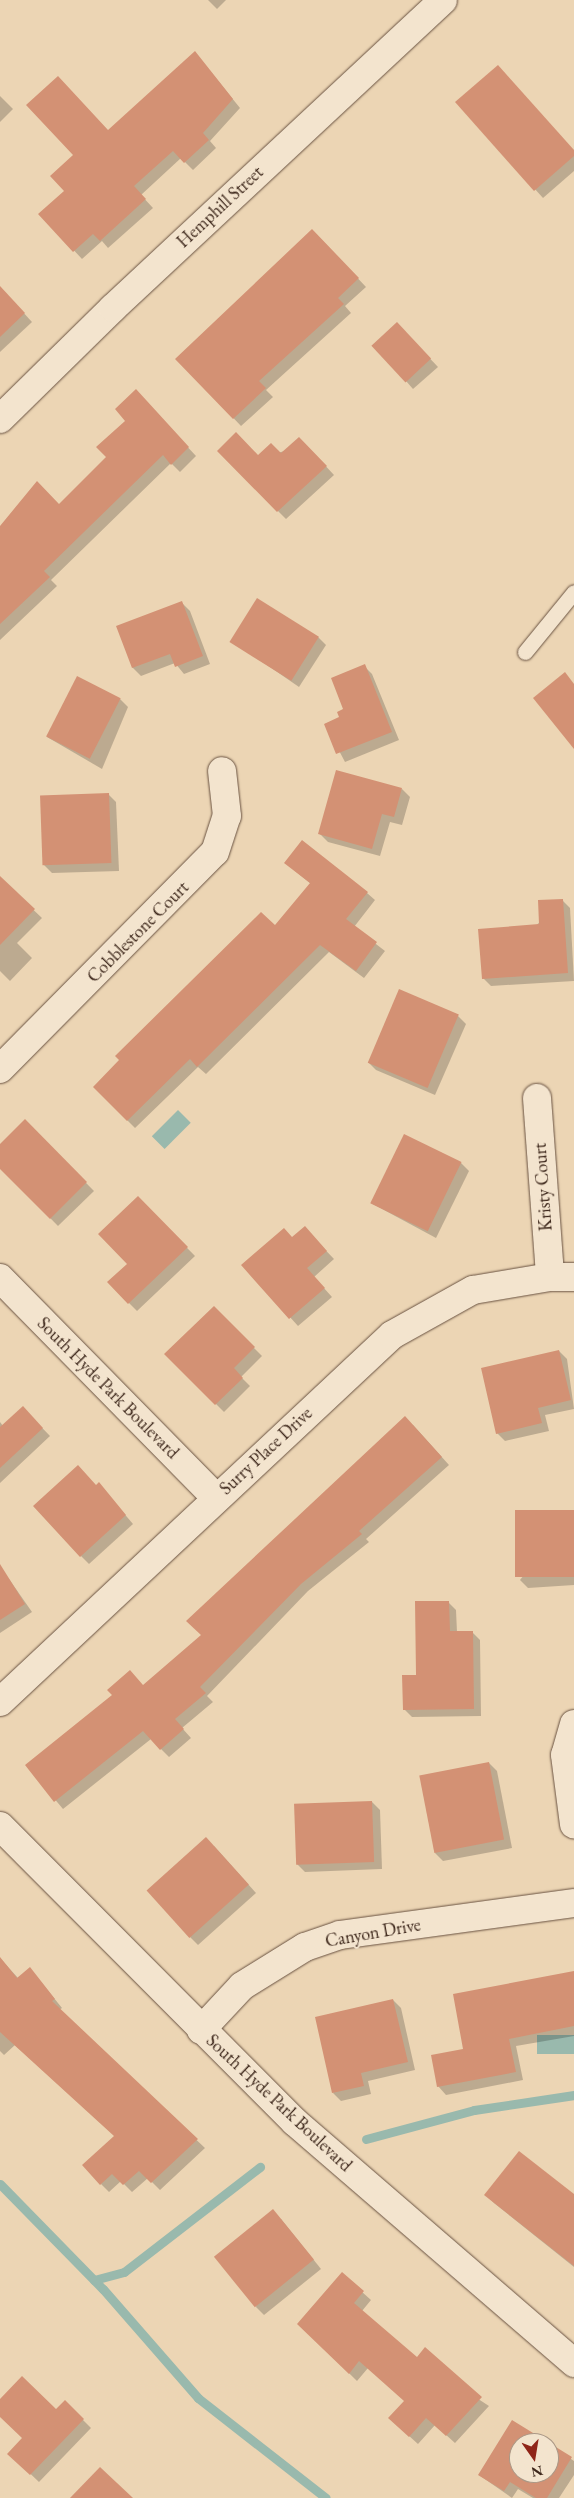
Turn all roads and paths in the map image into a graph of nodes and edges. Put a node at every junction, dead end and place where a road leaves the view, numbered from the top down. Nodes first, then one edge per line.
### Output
1 (443, 0) edge
2 (0, 419) edge
3 (574, 592) edge
4 (525, 652) dead end
5 (222, 771) dead end
6 (0, 1069) edge
7 (536, 1098) dead end
8 (562, 1277) edge
9 (0, 1278) edge
10 (216, 1498) junction
11 (0, 1702) edge
12 (574, 1724) edge
13 (574, 1824) edge
14 (0, 1826) edge
15 (574, 1903) edge
16 (201, 2030) junction
17 (574, 2363) edge

1 - 2 street, Hemphill Street
3 - 4 lane
5 - 6 street, Cobblestone Court
7 - 8 street, Kristy Court
8 - 10 street, Surry Place Drive
9 - 10 street, South Hyde Park Boulevard
10 - 11 street, Surry Place Drive
12 - 13 street
14 - 16 street, South Hyde Park Boulevard
15 - 16 street, Canyon Drive
16 - 17 street, South Hyde Park Boulevard

